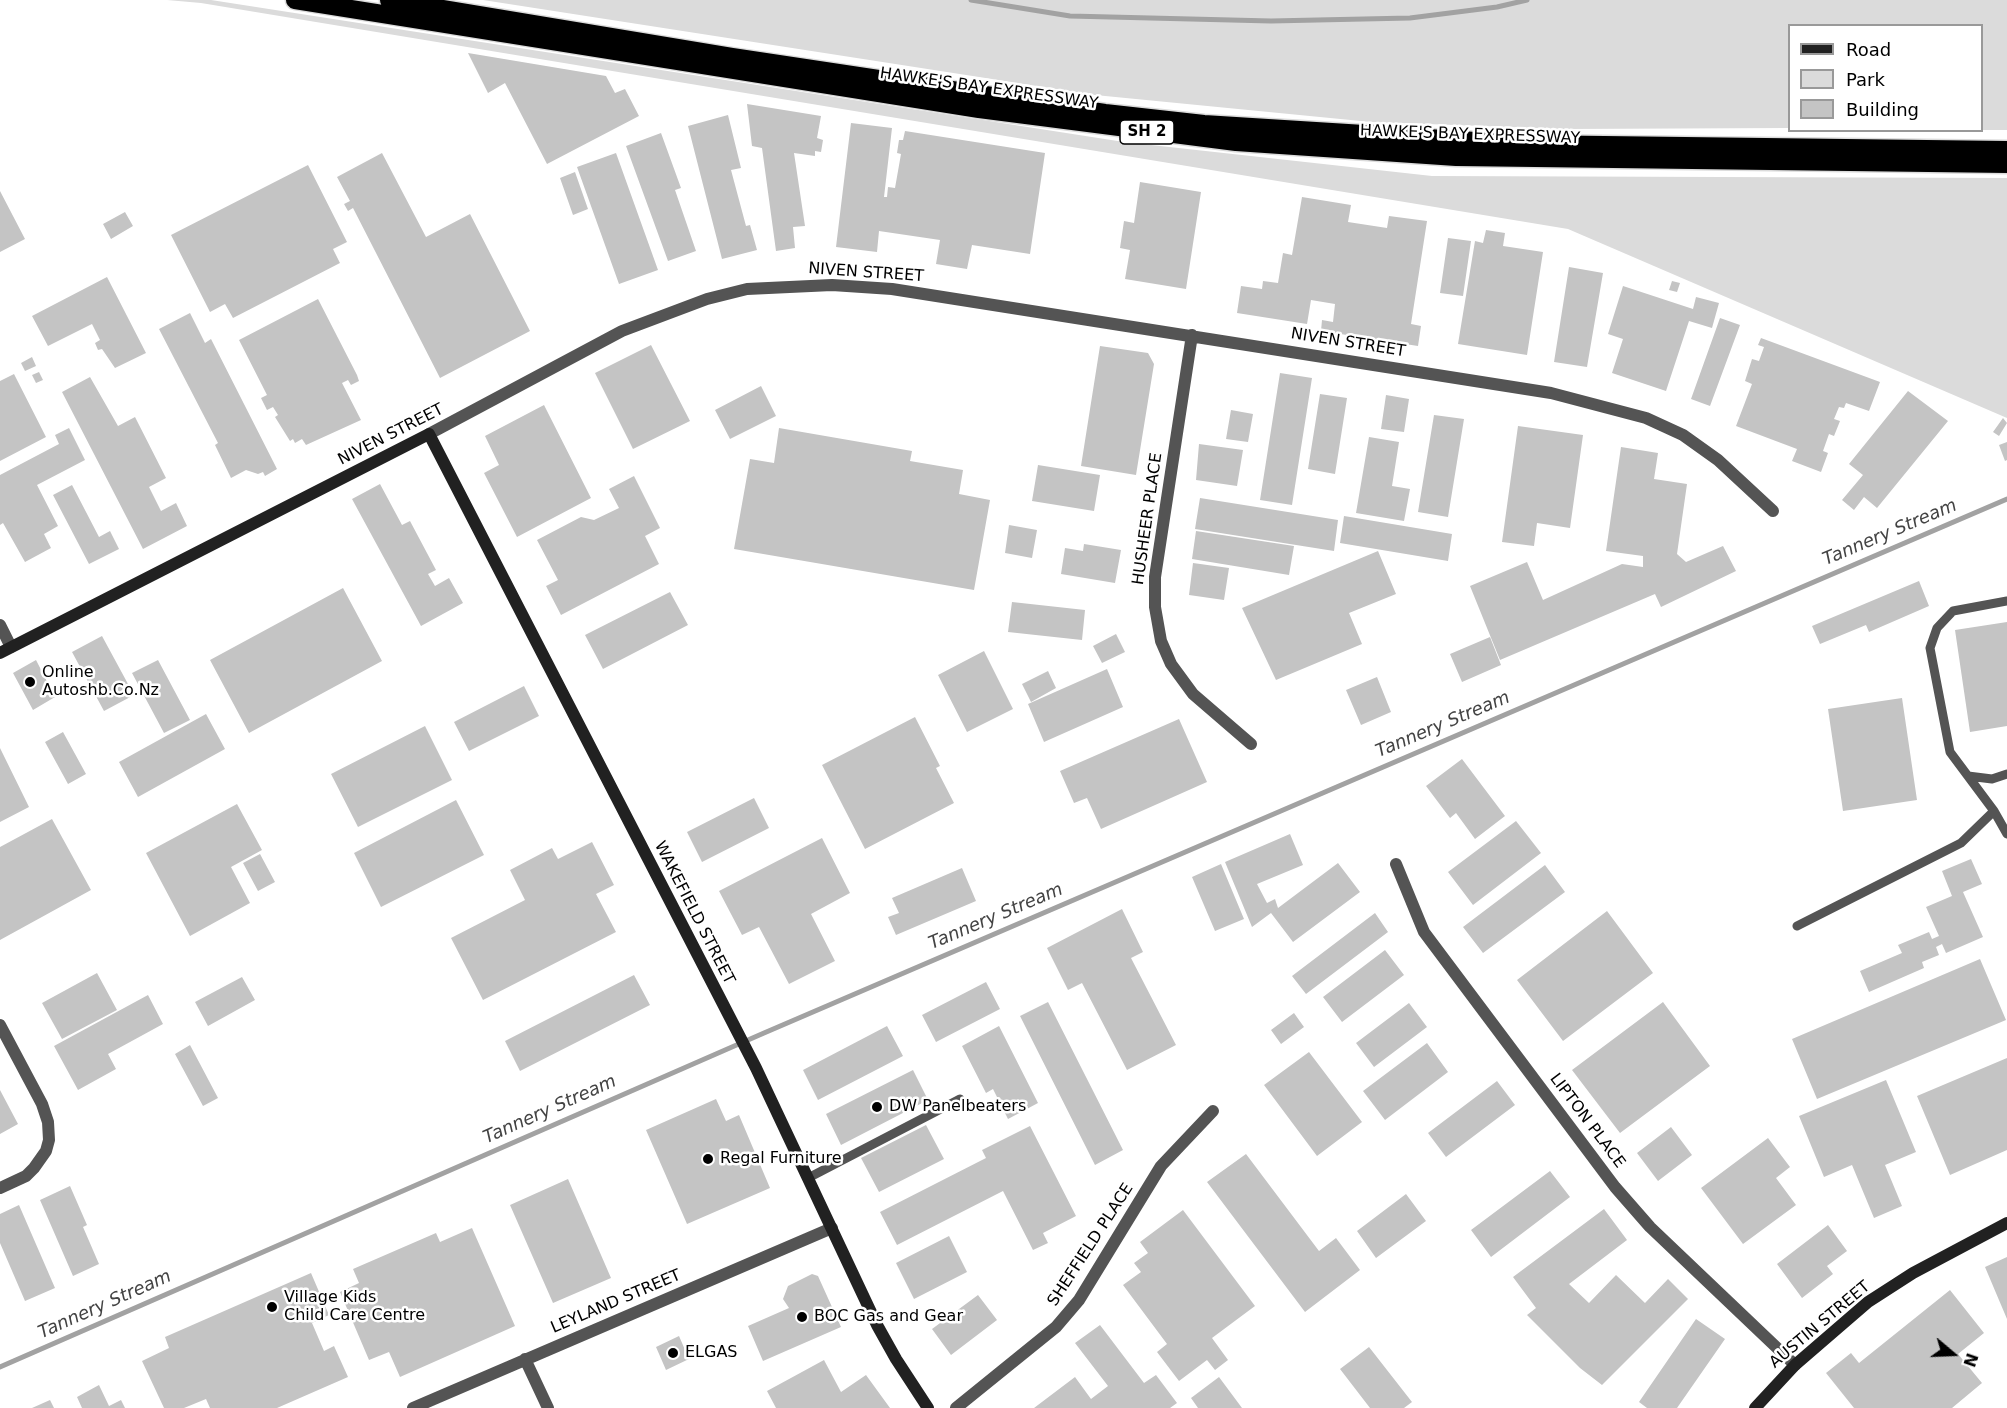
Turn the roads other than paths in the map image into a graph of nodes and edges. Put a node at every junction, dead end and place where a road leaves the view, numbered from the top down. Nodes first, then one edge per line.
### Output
1 (295, 0) edge
2 (389, 0) edge
3 (2007, 150) edge
4 (2007, 164) edge
5 (1192, 335) junction
6 (429, 434) junction
7 (1773, 511) dead end
8 (2007, 601) edge
9 (0, 625) edge
10 (6, 650) edge
11 (1251, 744) dead end
12 (2007, 774) edge
13 (1968, 776) junction
14 (1994, 811) junction
15 (2007, 834) edge
16 (1396, 864) dead end
17 (1797, 926) dead end
18 (0, 1025) edge
19 (960, 1099) dead end
20 (1213, 1111) dead end
21 (810, 1177) junction
22 (0, 1188) edge
23 (2007, 1223) edge
24 (832, 1228) junction
25 (525, 1359) junction
26 (1795, 1365) junction
27 (413, 1408) edge
28 (548, 1408) edge
29 (928, 1408) edge
30 (956, 1408) edge
31 (1755, 1408) edge

1 - 4 highway, HAWKE'S BAY EXPRESSWAY / SH 2
2 - 3 highway, HAWKE'S BAY EXPRESSWAY / SH 2
5 - 6 street, NIVEN STREET
5 - 7 street, NIVEN STREET
5 - 11 street, HUSHEER PLACE
6 - 10 street, NIVEN STREET
6 - 21 street, WAKEFIELD STREET
8 - 13 lane
9 - 10 street
12 - 13 lane
13 - 14 lane
14 - 15 lane
14 - 17 lane
16 - 26 street, LIPTON PLACE
18 - 22 street
19 - 21 lane
20 - 30 street, SHEFFIELD PLACE
21 - 24 street, WAKEFIELD STREET
23 - 26 street, AUSTIN STREET
24 - 25 street, LEYLAND STREET
24 - 29 street, WAKEFIELD STREET
25 - 27 street, LEYLAND STREET
25 - 28 street
26 - 31 street, AUSTIN STREET

